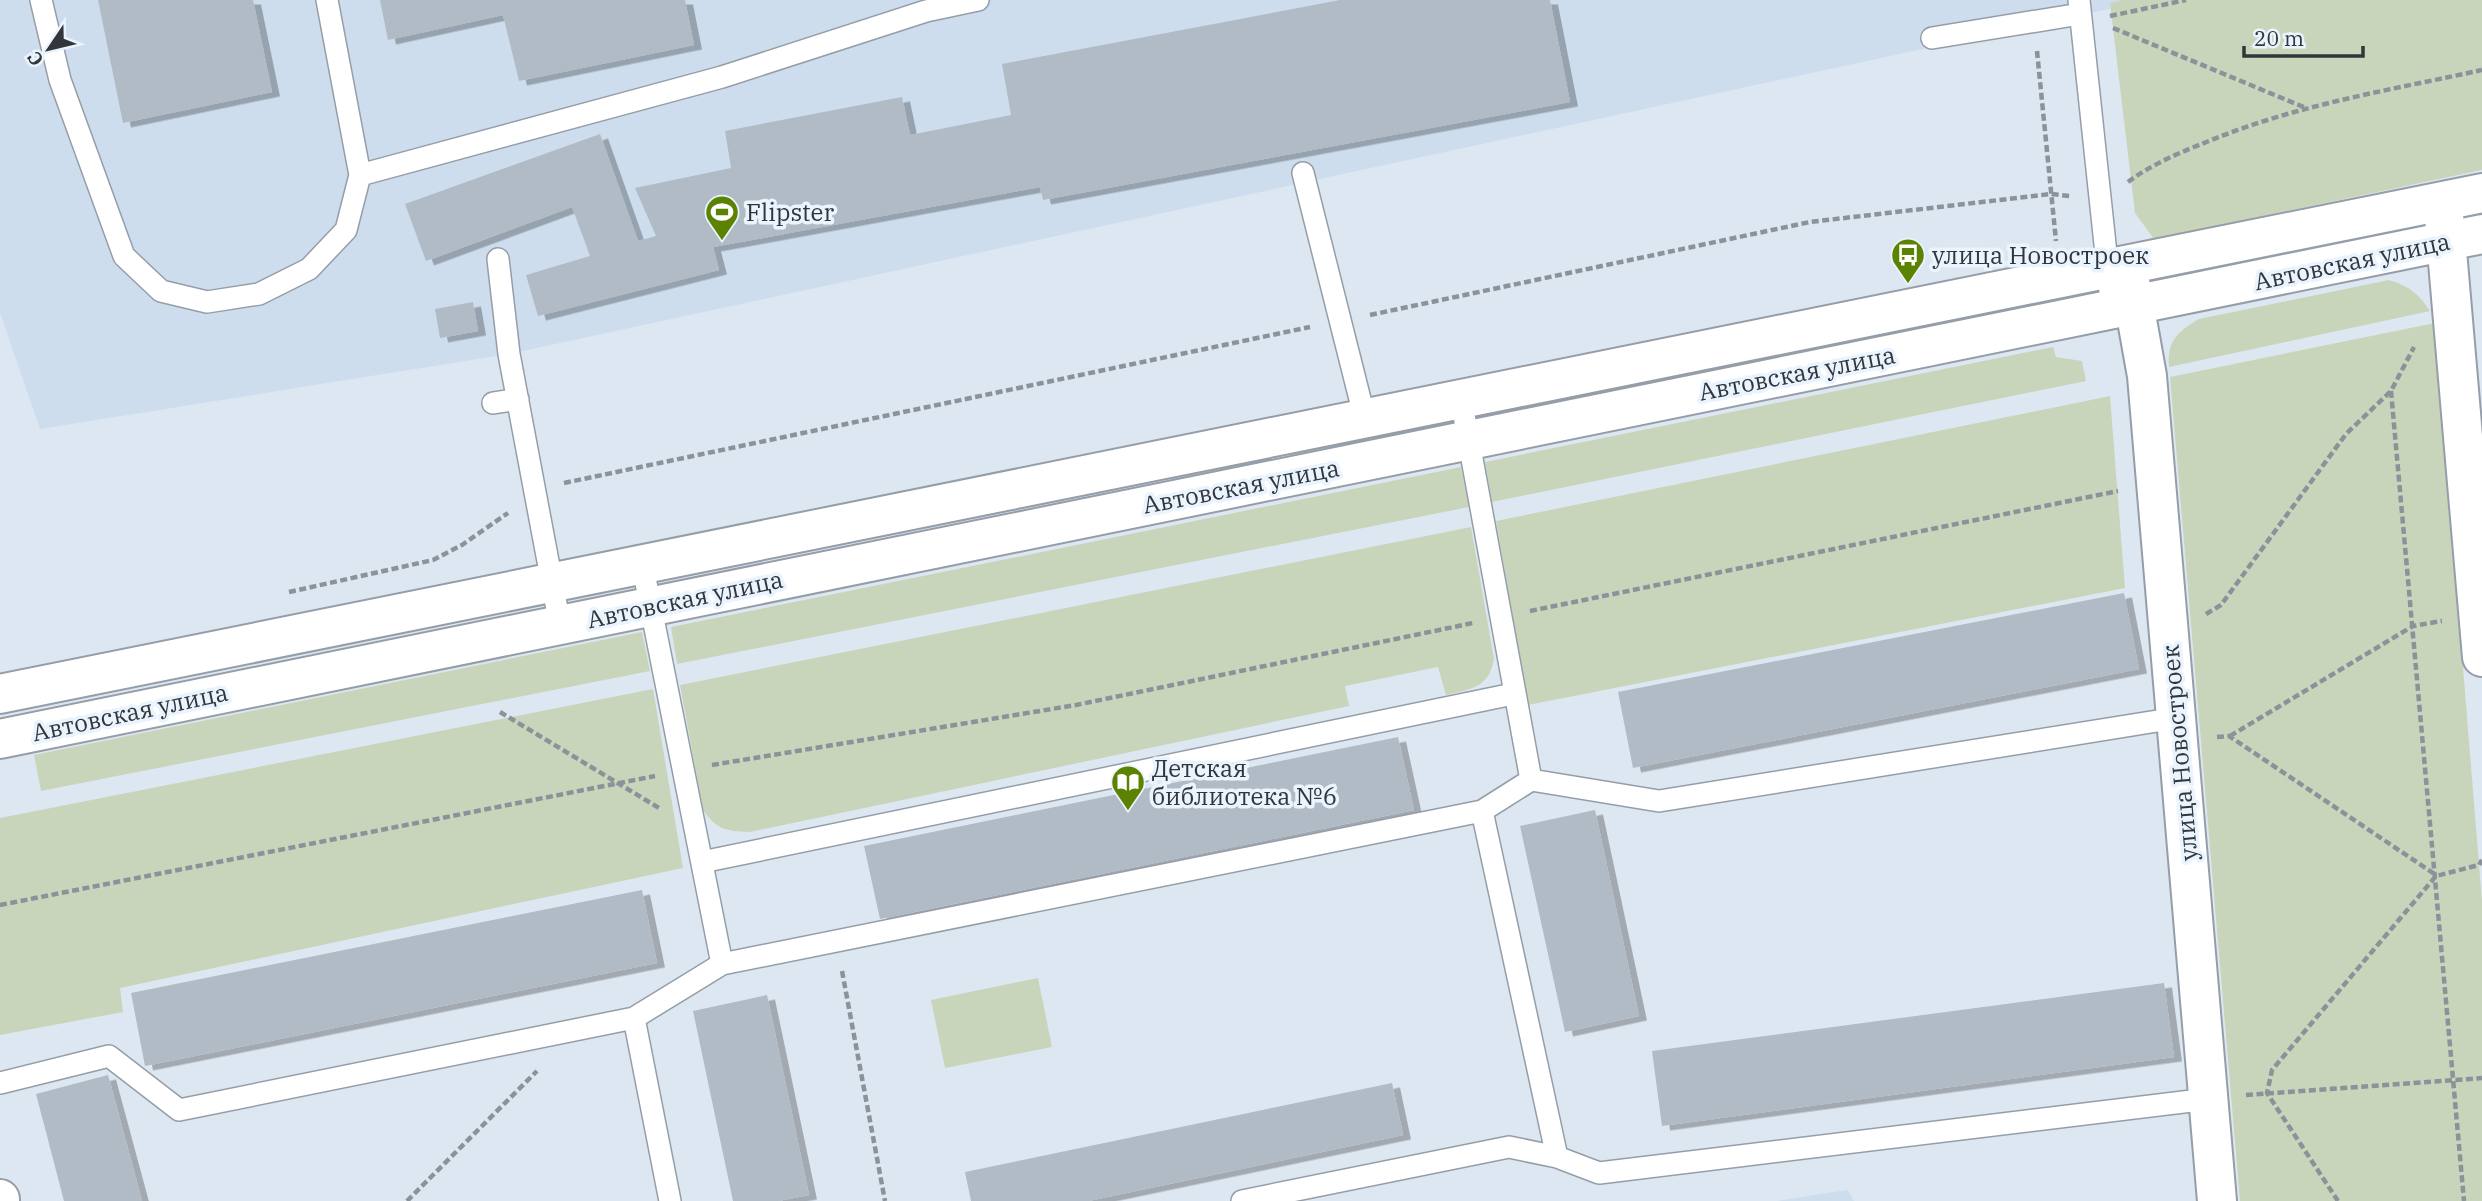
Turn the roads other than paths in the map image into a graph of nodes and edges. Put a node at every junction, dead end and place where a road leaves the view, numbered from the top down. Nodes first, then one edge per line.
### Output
1 (41, 0) edge
2 (327, 0) edge
3 (978, 0) edge
4 (924, 5) edge
5 (2084, 11) edge
6 (1932, 38) dead end
7 (1303, 173) dead end
8 (360, 176) junction
9 (2482, 193) edge
10 (2442, 201) junction
11 (2464, 238) edge
12 (498, 259) dead end
13 (2118, 267) junction
14 (2123, 307) junction
15 (518, 399) junction
16 (1461, 399) junction
17 (493, 403) dead end
18 (1366, 419) junction
19 (1469, 440) junction
20 (642, 564) junction
21 (2479, 574) edge
22 (554, 583) junction
23 (650, 605) junction
24 (561, 625) junction
25 (2482, 657) edge
26 (0, 694) edge
27 (1513, 694) junction
28 (2176, 718) junction
29 (0, 739) edge
30 (1531, 780) junction
31 (1482, 811) junction
32 (702, 862) junction
33 (722, 964) junction
34 (634, 1018) junction
35 (0, 1083) edge
36 (2222, 1098) junction
37 (1557, 1157) junction
38 (1289, 1196) edge
39 (670, 1201) edge
40 (1242, 1201) edge
41 (2217, 1201) edge

1 - 8 lane
2 - 8 lane
3 - 4 lane
4 - 8 lane
5 - 6 lane
5 - 13 lane
7 - 18 lane
9 - 10 street, Автовская улица
10 - 11 street
10 - 13 street, Автовская улица
11 - 14 street, Автовская улица
11 - 21 street
12 - 15 lane
13 - 14 street, улица Новостроек
13 - 16 street, Автовская улица
14 - 19 street, Автовская улица
14 - 28 street, улица Новостроек
15 - 17 lane
15 - 22 lane
16 - 18 street, Автовская улица
16 - 19 lane
18 - 20 street, Автовская улица
19 - 23 street, Автовская улица
19 - 27 lane
20 - 22 street, Автовская улица
20 - 23 lane
21 - 25 street
22 - 24 lane
22 - 26 street, Автовская улица
23 - 24 street, Автовская улица
23 - 32 lane
24 - 29 street, Автовская улица
27 - 30 lane
27 - 32 lane
28 - 30 lane
28 - 36 street, улица Новостроек
30 - 31 lane
31 - 33 lane
31 - 37 lane
32 - 33 lane
33 - 34 lane
34 - 35 lane
34 - 39 lane
36 - 37 lane
36 - 41 street, улица Новостроек
37 - 38 lane
38 - 40 lane

